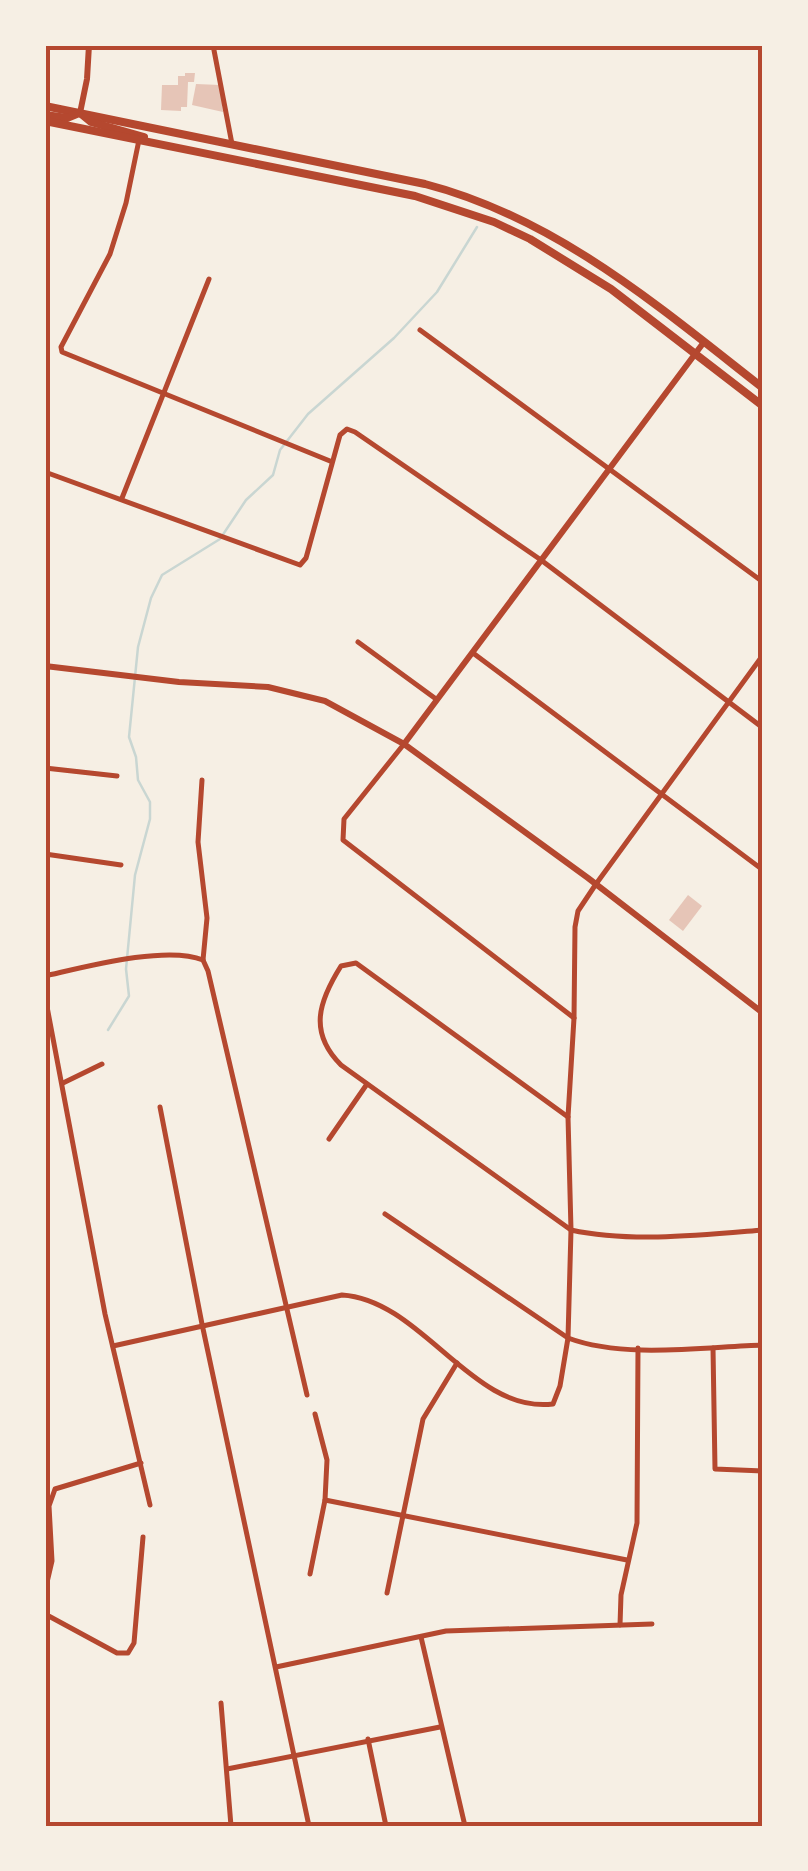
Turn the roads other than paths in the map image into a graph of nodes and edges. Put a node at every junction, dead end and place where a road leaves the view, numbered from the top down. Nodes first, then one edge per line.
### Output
1 (89, 45) edge
2 (213, 45) edge
3 (45, 106) edge
4 (80, 112) junction
5 (45, 118) edge
6 (139, 140) junction
7 (232, 144) junction
8 (164, 145) junction
9 (209, 279) dead end
10 (420, 330) dead end
11 (704, 342) junction
12 (695, 354) junction
13 (763, 388) edge
14 (162, 395) junction
15 (763, 406) edge
16 (331, 461) junction
17 (609, 467) junction
18 (45, 472) edge
19 (122, 498) junction
20 (540, 560) junction
21 (763, 582) edge
22 (358, 642) dead end
23 (472, 652) junction
24 (763, 654) edge
25 (45, 666) edge
26 (436, 699) junction
27 (730, 702) junction
28 (763, 728) edge
29 (404, 744) junction
30 (45, 768) edge
31 (117, 776) dead end
32 (202, 780) dead end
33 (662, 794) junction
34 (45, 854) edge
35 (121, 865) dead end
36 (763, 870) edge
37 (596, 884) junction
38 (203, 960) junction
39 (45, 976) edge
40 (45, 996) edge
41 (763, 1012) edge
42 (574, 1018) junction
43 (102, 1064) dead end
44 (63, 1083) junction
45 (367, 1084) junction
46 (160, 1108) dead end
47 (568, 1117) junction
48 (328, 1138) dead end
49 (385, 1214) dead end
50 (571, 1230) junction
51 (763, 1230) edge
52 (287, 1308) junction
53 (202, 1324) junction
54 (568, 1338) junction
55 (763, 1345) edge
56 (112, 1346) junction
57 (638, 1348) junction
58 (713, 1348) junction
59 (457, 1363) junction
60 (307, 1396) dead end
61 (315, 1414) dead end
62 (141, 1463) junction
63 (763, 1471) edge
64 (324, 1500) junction
65 (150, 1505) dead end
66 (403, 1515) junction
67 (143, 1537) dead end
68 (627, 1560) junction
69 (310, 1574) dead end
70 (45, 1590) edge
71 (387, 1592) dead end
72 (45, 1614) edge
73 (652, 1624) dead end
74 (620, 1625) junction
75 (421, 1637) junction
76 (276, 1668) junction
77 (221, 1703) dead end
78 (440, 1726) junction
79 (368, 1739) junction
80 (295, 1754) junction
81 (227, 1769) junction
82 (231, 1826) edge
83 (309, 1826) edge
84 (386, 1826) edge
85 (465, 1826) edge

1 - 4 street
2 - 7 street
3 - 4 highway
4 - 5 highway
4 - 7 highway
4 - 8 highway
5 - 6 highway
6 - 8 highway
6 - 14 street
7 - 11 highway
8 - 12 highway
9 - 14 street
10 - 17 street
11 - 12 street
11 - 13 highway
12 - 15 highway
12 - 17 street
14 - 16 street
14 - 19 street
16 - 19 street
16 - 20 street
17 - 20 street
17 - 21 street
18 - 19 street
20 - 23 street
20 - 27 street
22 - 26 street
23 - 26 street
23 - 33 street
24 - 27 street
25 - 29 street
26 - 29 street
27 - 28 street
27 - 33 street
29 - 37 street
29 - 42 street
30 - 31 street
32 - 38 street
33 - 36 street
33 - 37 street
34 - 35 street
37 - 41 street
37 - 42 street
38 - 39 street
38 - 52 street
40 - 44 street
42 - 47 street
43 - 44 street
44 - 56 street
45 - 47 street
45 - 48 street
45 - 50 street
46 - 53 street
47 - 50 street
49 - 54 street
50 - 51 street
50 - 54 street
52 - 53 street
52 - 59 street
52 - 60 street
53 - 56 street
53 - 76 street
54 - 57 street
54 - 59 street
55 - 58 street
56 - 62 street
57 - 58 street
57 - 68 street
58 - 63 street
59 - 66 street
61 - 64 street
62 - 65 street
62 - 70 street
64 - 66 street
64 - 69 street
66 - 68 street
66 - 71 street
67 - 72 street
68 - 74 street
73 - 74 street
74 - 75 street
75 - 76 street
75 - 78 street
76 - 80 street
77 - 81 street
78 - 79 street
78 - 85 street
79 - 80 street
79 - 84 street
80 - 81 street
80 - 83 street
81 - 82 street

